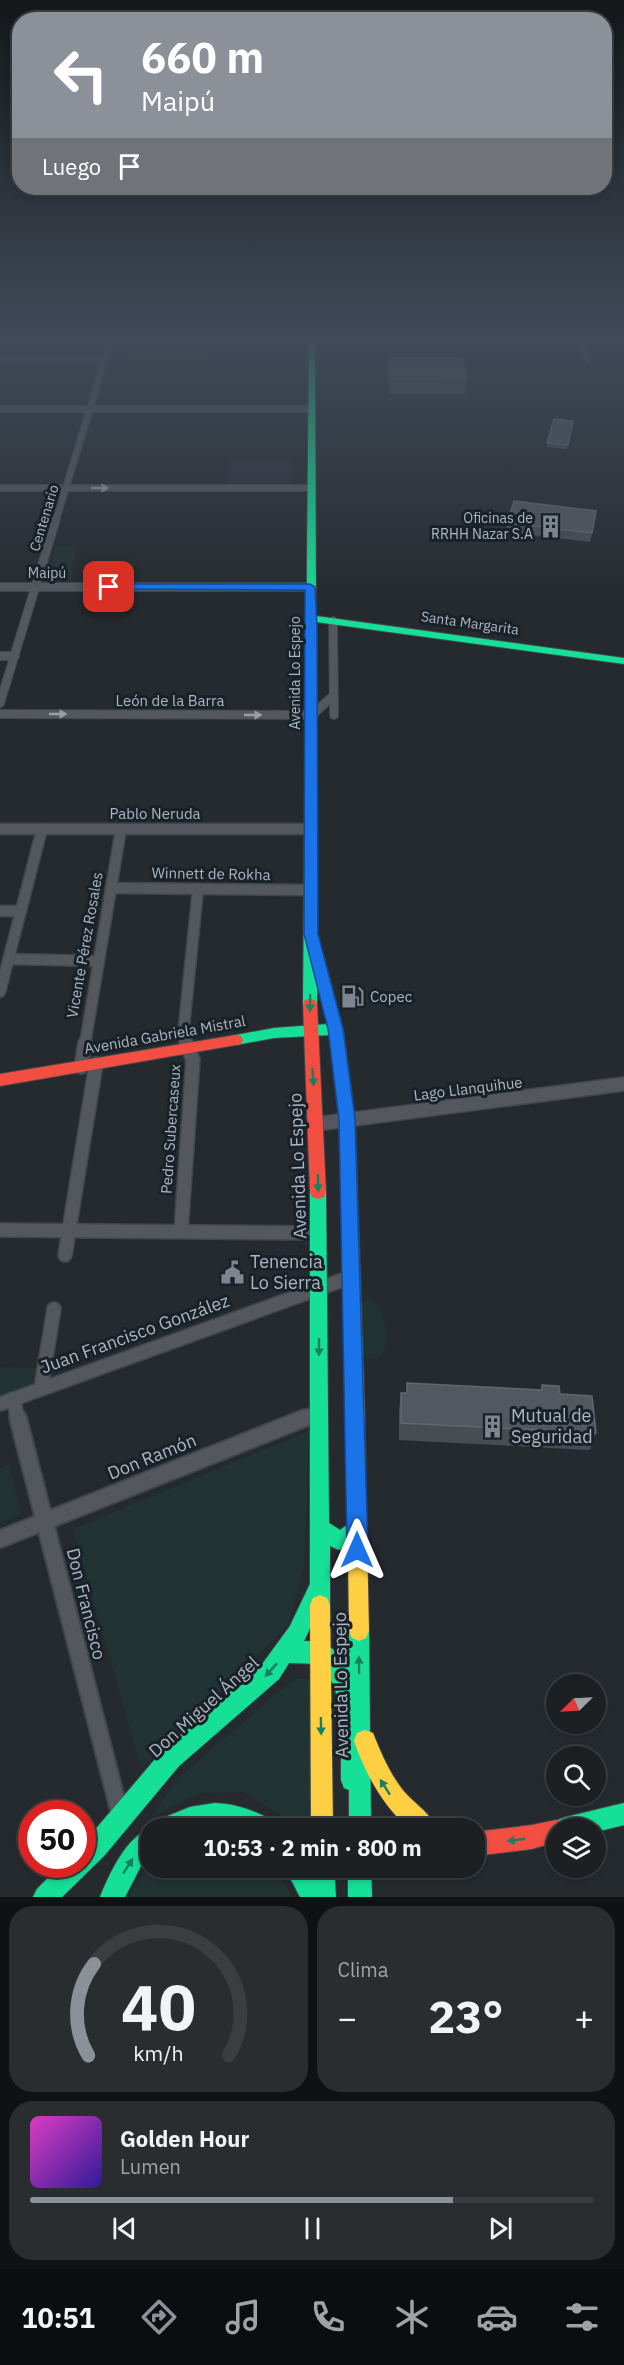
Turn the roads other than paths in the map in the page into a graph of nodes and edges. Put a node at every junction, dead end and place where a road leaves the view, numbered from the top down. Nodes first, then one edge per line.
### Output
1 (84, 429) edge
2 (312, 429) edge
3 (0, 488) edge
4 (66, 488) junction
5 (311, 488) junction
6 (0, 587) edge
7 (36, 587) junction
8 (310, 587) junction
9 (312, 618) junction
10 (333, 621) junction
11 (0, 656) edge
12 (15, 656) junction
13 (624, 661) edge
14 (333, 696) junction
15 (0, 704) edge
16 (0, 714) edge
17 (312, 715) junction
18 (334, 715) dead end
19 (0, 829) edge
20 (42, 829) junction
21 (121, 829) junction
22 (311, 829) junction
23 (111, 888) junction
24 (198, 889) junction
25 (311, 890) junction
26 (0, 911) edge
27 (21, 911) junction
28 (311, 934) junction
29 (8, 959) junction
30 (99, 961) junction
31 (0, 992) edge
32 (336, 1029) junction
33 (310, 1030) junction
34 (188, 1049) junction
35 (96, 1064) junction
36 (81, 1066) junction
37 (0, 1080) edge
38 (624, 1084) edge
39 (347, 1119) junction
40 (316, 1124) junction
41 (0, 1230) edge
42 (69, 1230) junction
43 (181, 1231) junction
44 (319, 1233) junction
45 (64, 1255) dead end
46 (351, 1277) junction
47 (319, 1289) junction
48 (54, 1309) dead end
49 (41, 1388) junction
50 (7, 1401) edge
51 (319, 1412) junction
52 (45, 1521) junction
53 (357, 1528) junction
54 (320, 1529) junction
55 (0, 1539) edge
56 (320, 1583) junction
57 (285, 1653) junction
58 (320, 1654) junction
59 (360, 1724) junction
60 (360, 1805) junction
61 (624, 1814) edge
62 (194, 1818) edge
63 (239, 1818) edge
64 (322, 1818) edge
65 (360, 1818) edge
66 (413, 1818) edge
67 (606, 1818) edge
68 (121, 1820) junction
69 (546, 1833) edge
70 (485, 1843) edge
71 (140, 1851) edge
72 (303, 1878) edge
73 (323, 1878) edge
74 (360, 1878) edge
75 (45, 1897) edge
76 (112, 1897) edge
77 (313, 1897) edge
78 (324, 1897) edge
79 (360, 1897) edge

1 - 4 street, Centenario
2 - 5 main road, Avenida Lo Espejo
3 - 4 street
4 -> 5 street
4 - 7 street, Centenario
5 - 8 main road, Avenida Lo Espejo
6 - 7 street, Maipú
7 - 8 street, Maipú
7 - 12 street, Centenario
8 - 9 main road, Avenida Lo Espejo
9 - 10 main road, Santa Margarita
9 - 17 main road, Avenida Lo Espejo
10 - 13 main road, Santa Margarita
10 - 14 street
11 - 12 street
12 - 15 street, Centenario
14 - 17 street
14 - 18 street
16 -> 17 street, León de la Barra
17 - 22 main road, Avenida Lo Espejo
19 - 20 street, Pablo Neruda
20 - 21 street, Pablo Neruda
20 - 27 street
21 - 22 street, Pablo Neruda
21 - 23 street, Vicente Pérez Rosales
22 - 25 main road, Avenida Lo Espejo
23 - 24 street, Winnett de Rokha
23 - 30 street, Vicente Pérez Rosales
24 - 25 street, Winnett de Rokha
24 - 34 street, Pedro Subercaseux
25 - 28 main road, Avenida Lo Espejo
26 - 27 street
27 - 29 street
28 - 32 main road, Avenida Lo Espejo
28 -> 33 main road, Avenida Lo Espejo
29 - 30 street
29 - 31 street
30 - 36 street, Vicente Pérez Rosales
32 - 33 main road, Avenida Gabriela Mistral
32 - 39 main road, Avenida Lo Espejo
33 - 34 main road, Avenida Gabriela Mistral
33 -> 40 main road, Avenida Lo Espejo
34 - 35 main road, Avenida Gabriela Mistral
34 - 43 street, Pedro Subercaseux
35 - 36 main road, Avenida Gabriela Mistral
35 - 42 street
36 - 37 main road, Avenida Gabriela Mistral
38 - 39 street, Lago Llanquihue
39 - 40 street, Lago Llanquihue
39 - 46 main road, Avenida Lo Espejo
40 -> 44 main road, Avenida Lo Espejo
41 - 42 street
42 - 43 street
42 - 45 street
43 - 44 street
44 - 47 main road, Avenida Lo Espejo
46 - 47 street, Juan Francisco González
46 - 53 main road, Avenida Lo Espejo
47 - 49 street, Juan Francisco González
47 -> 51 main road, Avenida Lo Espejo
48 - 49 street
49 - 50 street, Juan Francisco González
50 - 52 street, Don Francisco
51 - 52 street, Don Ramón
51 - 54 main road, Avenida Lo Espejo
52 - 55 street, Don Ramón
52 - 68 street, Don Francisco
53 - 54 main road
59 -> 53 main road, Avenida Lo Espejo
54 - 56 main road, Avenida Lo Espejo
56 - 57 main road, Don Miguel Ángel
56 - 58 main road, Avenida Lo Espejo
57 - 58 main road
57 -> 68 main road, Don Miguel Ángel
58 - 60 main road
58 -> 64 main road, Avenida Lo Espejo
59 - 60 main road, Avenida Lo Espejo
66 -> 59 main road
60 - 65 main road, Avenida Lo Espejo
61 - 67 main road
62 - 63 main road
68 - 75 main road, Don Miguel Ángel
69 -> 70 main road
76 -> 71 main road
72 - 77 main road
73 - 78 main road
74 - 79 main road

